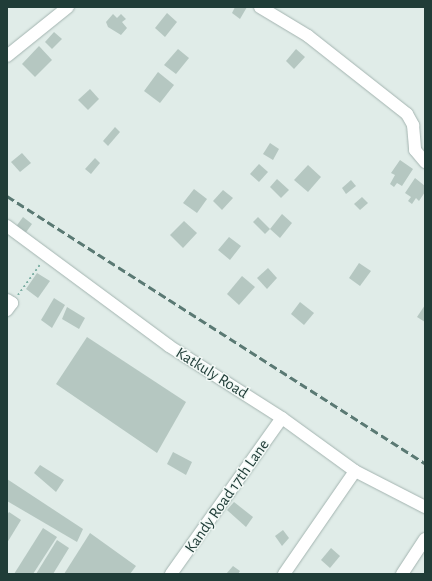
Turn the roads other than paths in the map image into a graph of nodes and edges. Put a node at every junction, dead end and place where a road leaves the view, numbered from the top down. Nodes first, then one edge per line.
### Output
1 (68, 7) edge
2 (260, 7) edge
3 (7, 56) edge
4 (425, 162) edge
5 (7, 226) edge
6 (282, 418) junction
7 (355, 471) junction
8 (425, 507) edge
9 (425, 539) edge
10 (174, 573) edge
11 (284, 574) edge
12 (402, 574) edge

1 - 3 street
2 - 4 street
5 - 6 street, Katkuly Road
6 - 7 street, Katkuly Road
6 - 10 street, Kandy Road 17th Lane
7 - 8 street, Katkuly Road
7 - 11 street
9 - 12 street

